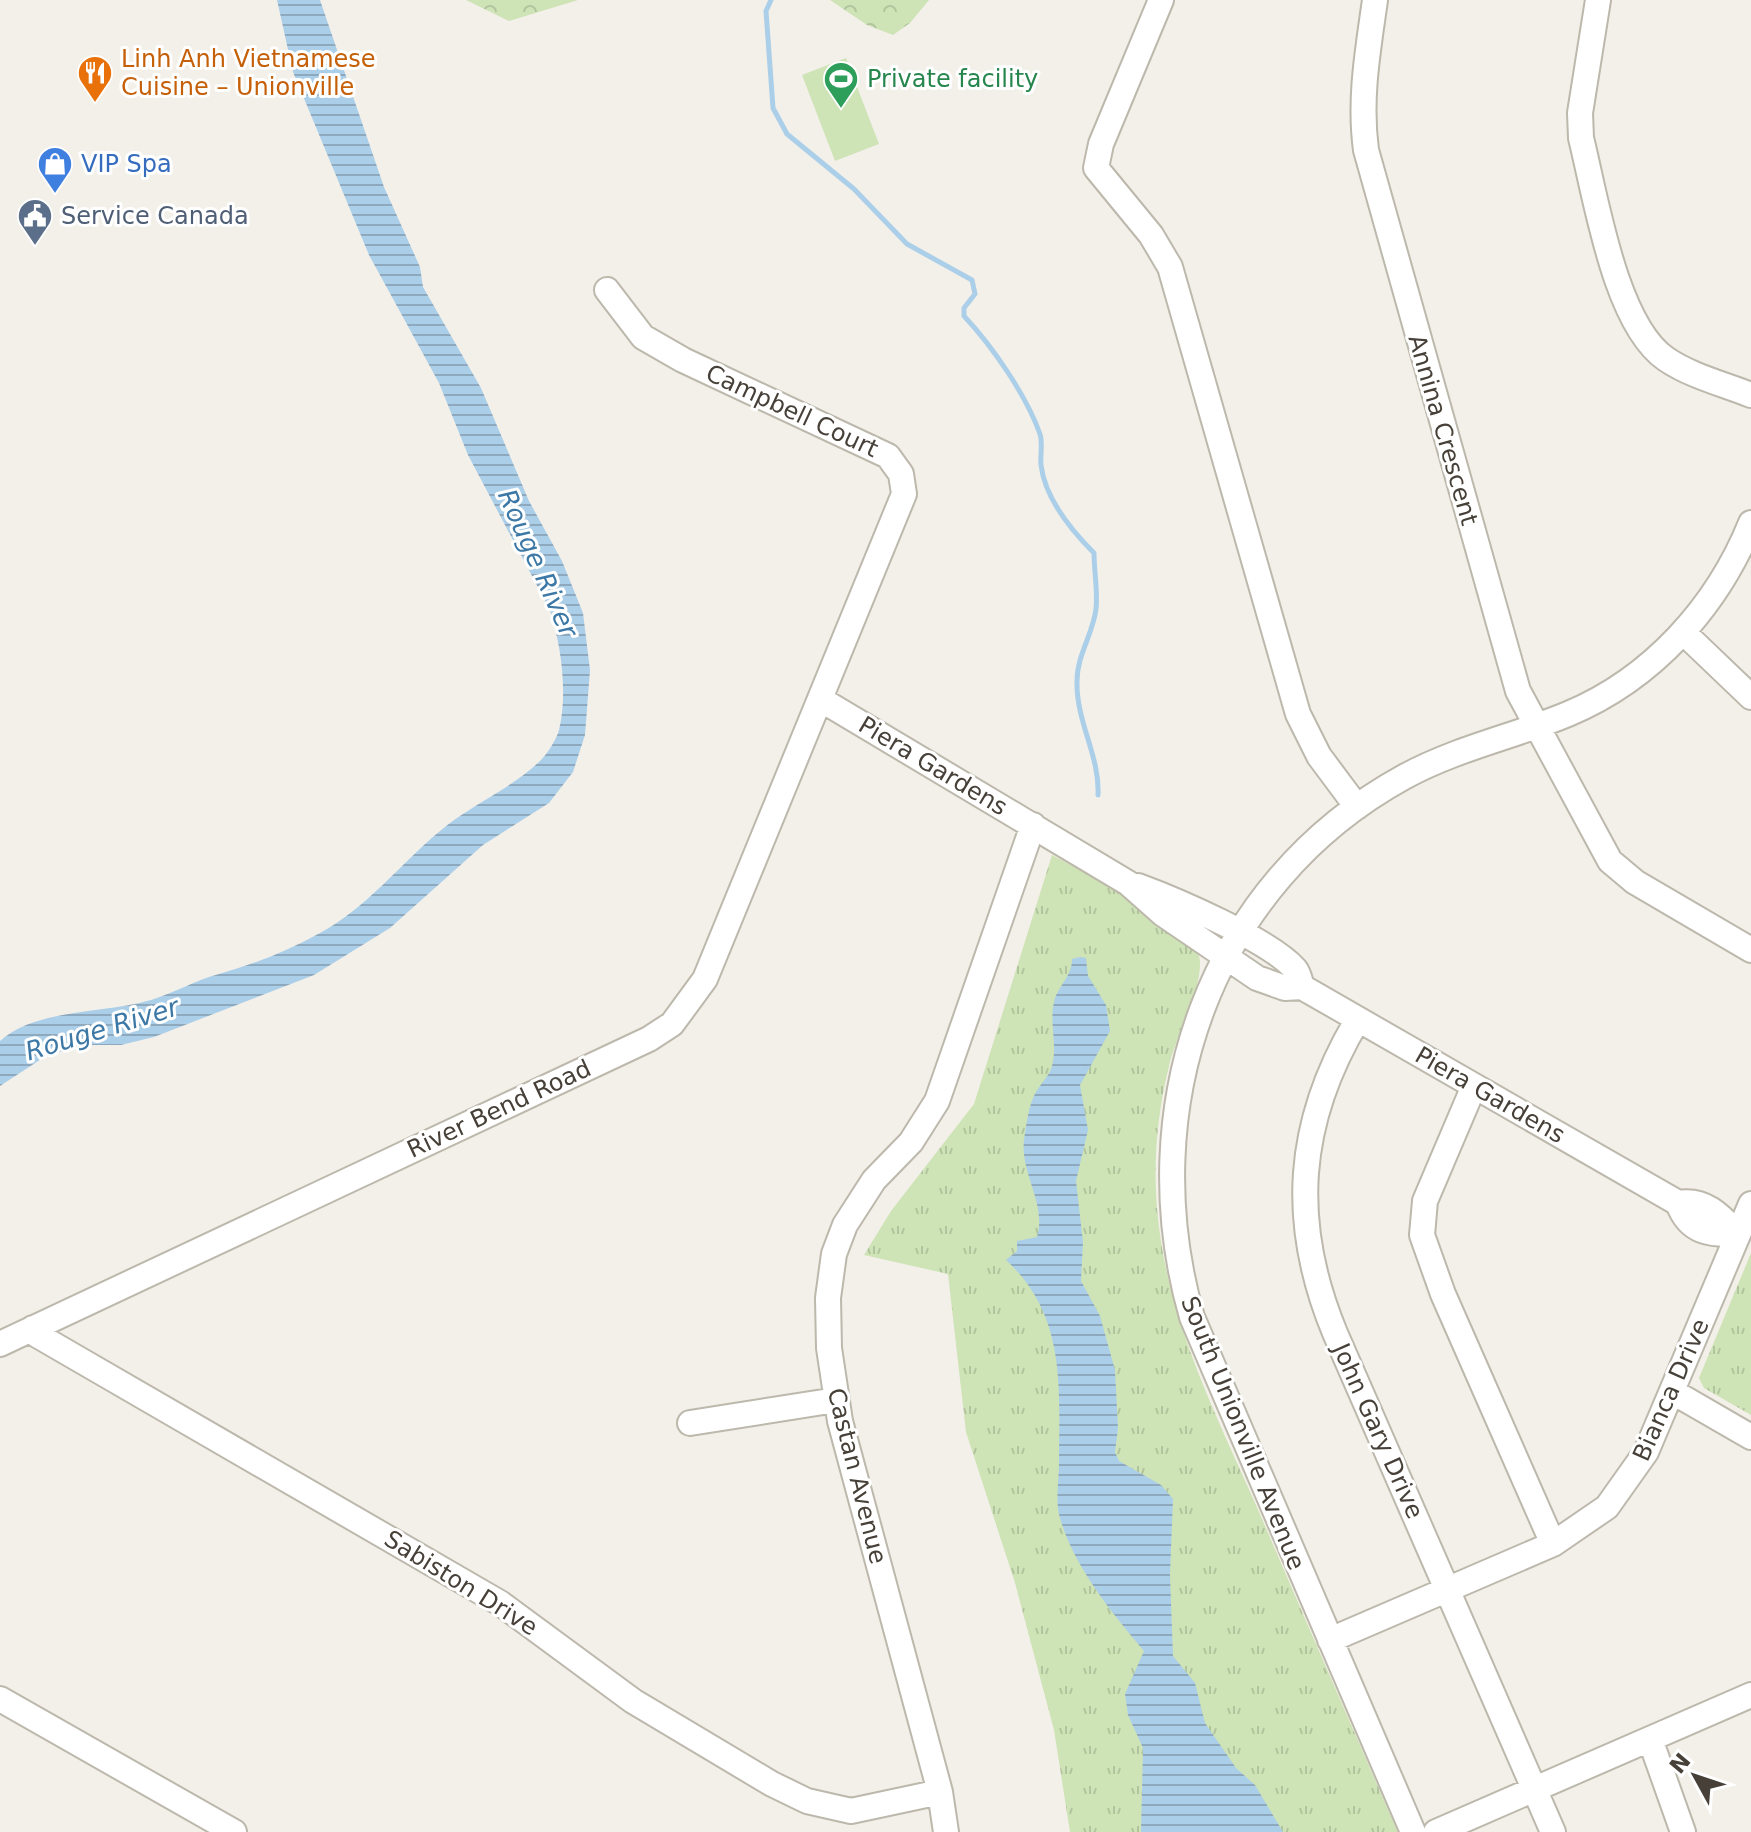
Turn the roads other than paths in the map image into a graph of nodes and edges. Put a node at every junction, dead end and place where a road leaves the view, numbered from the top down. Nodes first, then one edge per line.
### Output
1 (1161, 0) edge
2 (1375, 0) edge
3 (1598, 0) edge
4 (607, 290) dead end
5 (1751, 395) edge
6 (1751, 523) edge
7 (1684, 633) junction
8 (1751, 697) edge
9 (820, 699) junction
10 (1536, 725) junction
11 (1357, 807) junction
12 (1033, 825) junction
13 (1128, 883) junction
14 (1239, 933) junction
15 (1751, 950) edge
16 (1226, 957) junction
17 (1302, 987) junction
18 (1358, 1019) junction
19 (1474, 1086) junction
20 (1751, 1204) edge
21 (1738, 1234) junction
22 (33, 1328) junction
23 (0, 1344) edge
24 (1673, 1392) junction
25 (836, 1400) junction
26 (690, 1423) dead end
27 (1751, 1437) edge
28 (1553, 1544) junction
29 (1447, 1590) junction
30 (1330, 1640) junction
31 (1751, 1695) edge
32 (0, 1699) edge
33 (1650, 1739) junction
34 (1534, 1789) junction
35 (940, 1792) junction
36 (234, 1832) edge
37 (946, 1832) edge
38 (1413, 1832) edge
39 (1436, 1832) edge
40 (1553, 1832) edge
41 (1683, 1832) edge

1 - 11 street
2 - 10 street, Annina Crescent
3 - 5 street
4 - 9 street, Campbell Court
6 - 7 street, South Unionville Avenue
7 - 8 street
7 - 10 street, South Unionville Avenue
9 - 12 street, Piera Gardens
9 - 22 street, River Bend Road
10 - 11 street, South Unionville Avenue
10 - 15 street, Annina Crescent
11 - 14 street, South Unionville Avenue
12 - 13 street, Piera Gardens
12 - 25 street, Castan Avenue
13 - 14 street, Piera Gardens
13 - 16 street, Piera Gardens
14 - 16 street, South Unionville Avenue
14 - 17 street, Piera Gardens
16 - 17 street, Piera Gardens
16 - 30 street, South Unionville Avenue
17 - 18 street, Piera Gardens
18 - 19 street, Piera Gardens
18 - 29 street, John Gary Drive
19 - 21 street, Piera Gardens
19 - 28 street
20 - 21 street, Bianca Drive
21 - 24 street, Bianca Drive
22 - 23 street, River Bend Road
22 - 35 street, Sabiston Drive
24 - 27 street
24 - 28 street, Bianca Drive
25 - 26 street
25 - 35 street, Castan Avenue
28 - 29 street, Bianca Drive
29 - 30 street, Bianca Drive
29 - 34 street, John Gary Drive
30 - 38 street, South Unionville Avenue
31 - 33 street
32 - 36 street
33 - 34 street
33 - 41 street
34 - 39 street
34 - 40 street, John Gary Drive
35 - 37 street, Castan Avenue

